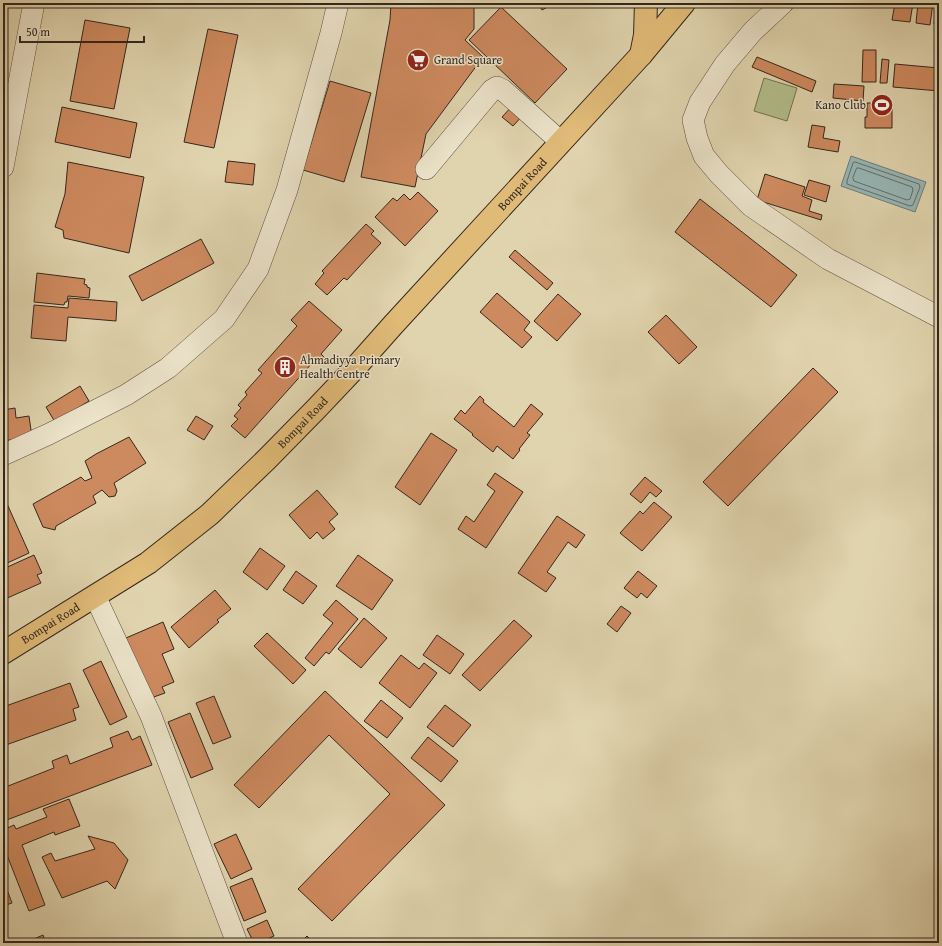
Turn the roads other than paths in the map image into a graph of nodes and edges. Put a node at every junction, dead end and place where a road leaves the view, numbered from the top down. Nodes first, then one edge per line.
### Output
1 (34, 3) edge
2 (338, 3) edge
3 (646, 3) edge
4 (684, 3) edge
5 (783, 3) edge
6 (641, 55) junction
7 (561, 142) junction
8 (3, 167) edge
9 (426, 169) dead end
10 (939, 317) edge
11 (3, 455) edge
12 (95, 596) junction
13 (3, 653) edge
14 (237, 943) edge

1 - 8 lane
2 - 11 lane
3 - 6 main road
4 - 6 main road, Bompai Road
5 - 10 lane
6 - 7 main road, Bompai Road
7 - 9 lane
7 - 12 main road, Bompai Road
12 - 13 main road, Bompai Road
12 - 14 lane

